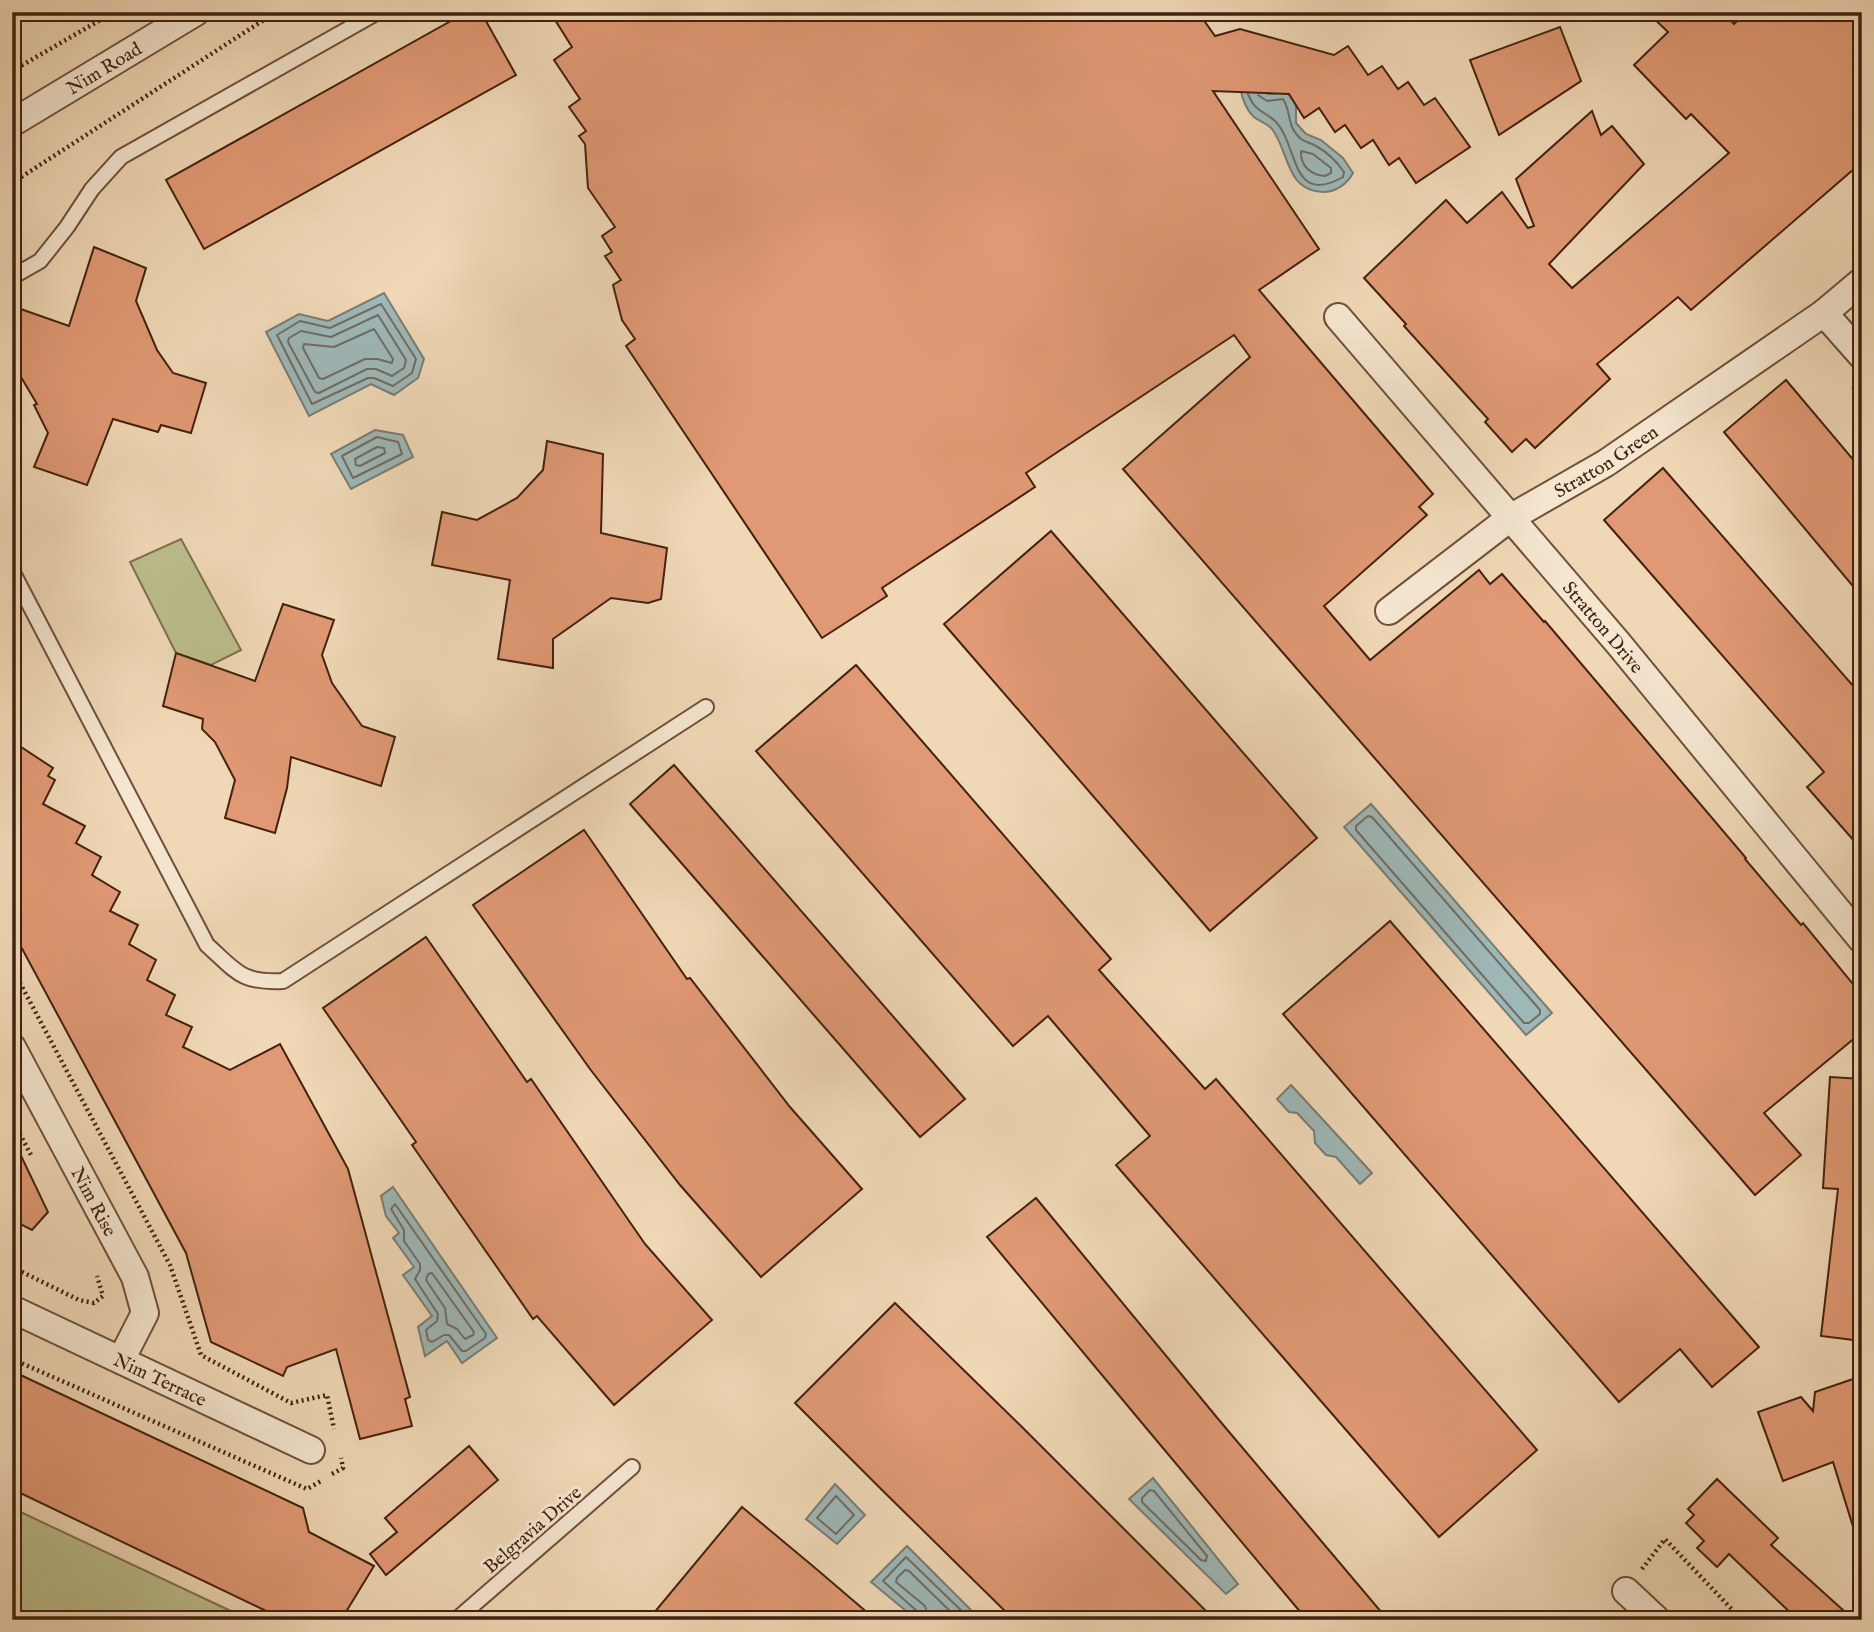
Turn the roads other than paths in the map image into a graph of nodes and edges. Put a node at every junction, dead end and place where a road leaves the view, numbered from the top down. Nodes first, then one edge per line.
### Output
1 (196, 12) edge
2 (378, 12) edge
3 (12, 123) edge
4 (12, 277) edge
5 (1862, 281) edge
6 (1824, 313) junction
7 (1338, 317) dead end
8 (1862, 356) edge
9 (1510, 518) junction
10 (12, 571) edge
11 (1390, 611) dead end
12 (706, 707) dead end
13 (1862, 940) edge
14 (12, 1047) edge
15 (12, 1309) edge
16 (121, 1360) junction
17 (311, 1450) dead end
18 (632, 1468) dead end
19 (1626, 1591) road end
20 (456, 1620) edge
21 (1657, 1620) edge

1 - 3 street, Nim Road
2 - 4 lane
5 - 6 street, Stratton Green
6 - 8 street
6 - 9 street, Stratton Green
7 - 9 street, Stratton Drive
9 - 11 street, Stratton Green
9 - 13 street, Stratton Drive
10 - 12 lane
14 - 16 street, Nim Rise
15 - 16 street, Nim Terrace
16 - 17 street, Nim Terrace
18 - 20 lane, Belgravia Drive
19 - 21 street

